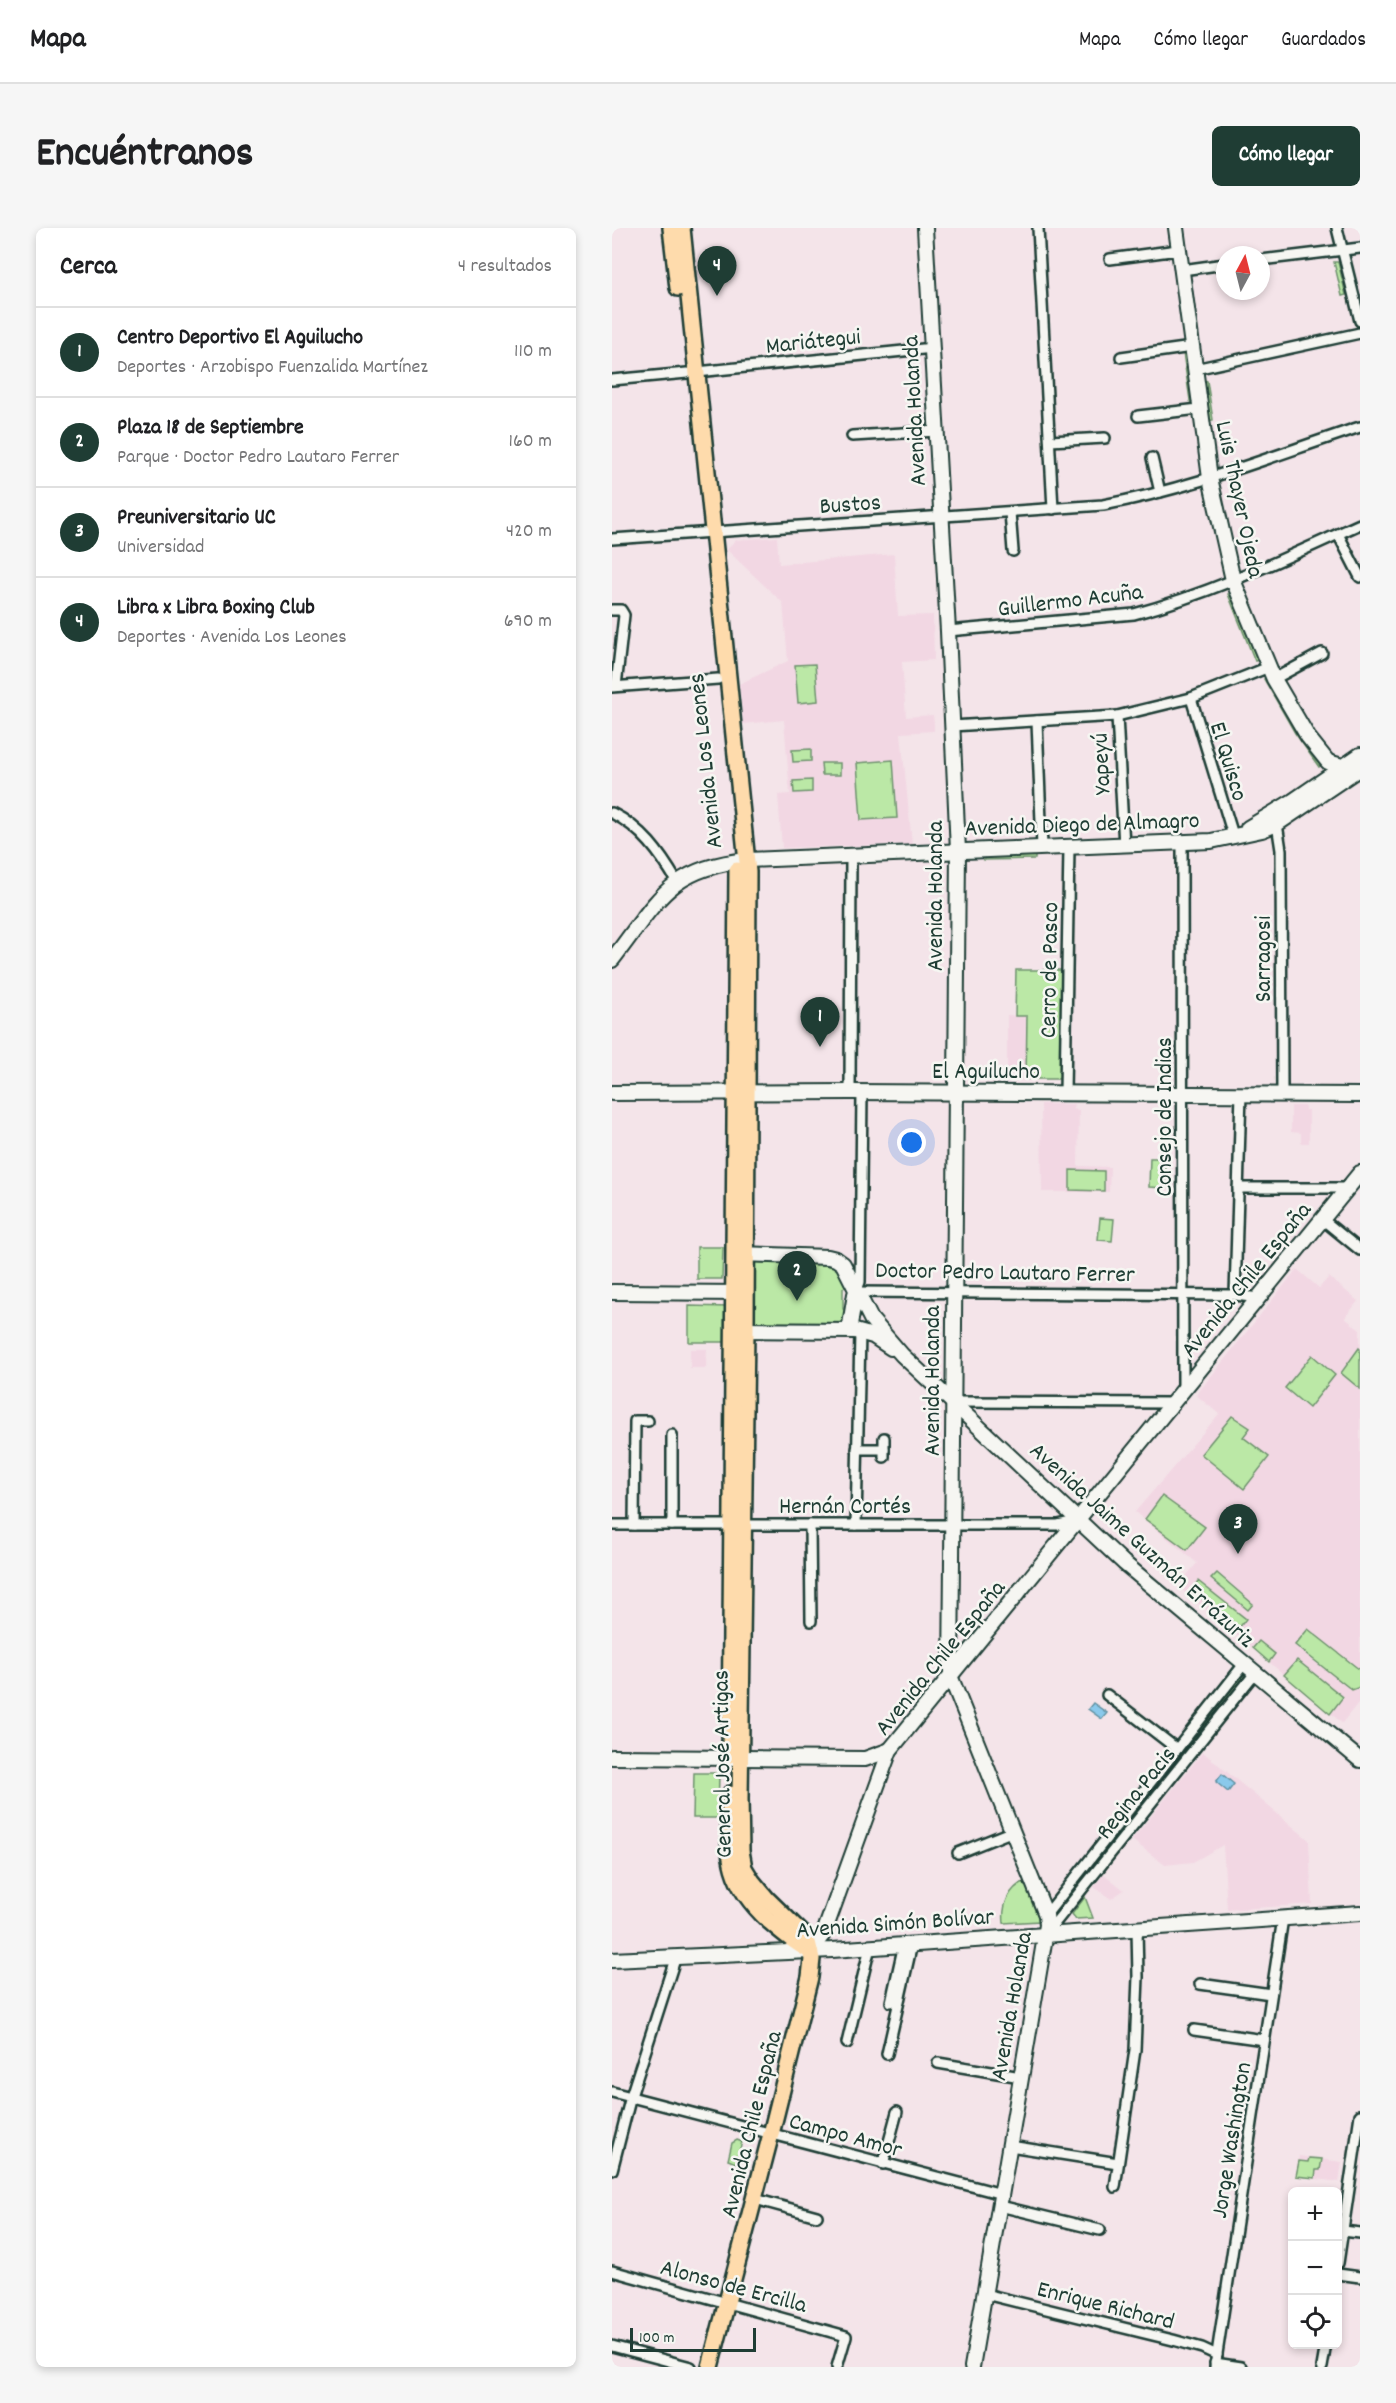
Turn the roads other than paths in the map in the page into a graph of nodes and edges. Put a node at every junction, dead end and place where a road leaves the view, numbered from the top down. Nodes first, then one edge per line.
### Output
1 (671, 228) edge
2 (682, 228) edge
3 (925, 228) edge
4 (1038, 228) edge
5 (1176, 228) edge
6 (1337, 228) edge
7 (1360, 248) edge
8 (1178, 250) junction
9 (1341, 250) junction
10 (1110, 259) dead end
11 (1270, 259) edge
12 (1216, 265) edge
13 (1182, 270) junction
14 (1360, 321) edge
15 (1360, 333) edge
16 (1192, 347) junction
17 (933, 348) junction
18 (1120, 357) dead end
19 (1195, 369) junction
20 (692, 373) junction
21 (612, 380) edge
22 (1199, 409) junction
23 (1138, 416) dead end
24 (1360, 427) edge
25 (937, 431) junction
26 (852, 436) dead end
27 (1105, 438) dead end
28 (1050, 441) junction
29 (1152, 458) dead end
30 (1210, 478) junction
31 (1160, 492) junction
32 (1053, 509) junction
33 (1010, 512) junction
34 (941, 517) junction
35 (1360, 524) edge
36 (708, 532) junction
37 (1338, 534) junction
38 (612, 539) edge
39 (1013, 551) dead end
40 (1360, 577) edge
41 (1233, 580) junction
42 (612, 610) edge
43 (948, 631) junction
44 (1322, 653) dead end
45 (1271, 673) junction
46 (718, 679) junction
47 (614, 687) edge
48 (1191, 698) junction
49 (1117, 716) junction
50 (1037, 721) junction
51 (952, 726) junction
52 (1360, 755) edge
53 (1342, 767) junction
54 (1359, 770) edge
55 (612, 813) edge
56 (1277, 824) junction
57 (1234, 835) junction
58 (1182, 843) junction
59 (1124, 846) junction
60 (1042, 847) junction
61 (1069, 847) junction
62 (958, 851) junction
63 (851, 857) junction
64 (742, 861) junction
65 (676, 882) junction
66 (612, 960) edge
67 (856, 1092) junction
68 (612, 1093) edge
69 (741, 1093) junction
70 (956, 1093) junction
71 (1065, 1093) junction
72 (1182, 1093) junction
73 (1241, 1093) junction
74 (1282, 1094) junction
75 (1360, 1095) edge
76 (1360, 1173) edge
77 (1238, 1188) junction
78 (1348, 1188) junction
79 (1322, 1219) junction
80 (1360, 1250) edge
81 (740, 1254) junction
82 (612, 1292) edge
83 (740, 1293) junction
84 (856, 1293) junction
85 (954, 1293) junction
86 (1183, 1295) junction
87 (1235, 1295) junction
88 (1259, 1298) junction
89 (740, 1330) junction
90 (854, 1331) junction
91 (903, 1355) junction
92 (1184, 1391) junction
93 (954, 1402) junction
94 (1173, 1403) junction
95 (648, 1421) dead end
96 (672, 1435) dead end
97 (884, 1438) dead end
98 (857, 1449) junction
99 (1078, 1521) junction
100 (739, 1524) junction
101 (951, 1524) junction
102 (612, 1525) edge
103 (634, 1525) junction
104 (672, 1525) junction
105 (810, 1525) junction
106 (856, 1525) junction
107 (812, 1620) dead end
108 (1249, 1668) junction
109 (951, 1678) junction
110 (1107, 1695) dead end
111 (1177, 1749) junction
112 (890, 1750) junction
113 (612, 1757) edge
114 (735, 1757) junction
115 (865, 1759) junction
116 (1360, 1760) edge
117 (880, 1774) junction
118 (1143, 1792) junction
119 (1153, 1800) junction
120 (1013, 1831) junction
121 (958, 1853) dead end
122 (1094, 1854) junction
123 (1104, 1862) junction
124 (1358, 1910) edge
125 (1046, 1915) junction
126 (1282, 1918) junction
127 (1137, 1928) junction
128 (1046, 1935) junction
129 (908, 1944) junction
130 (870, 1947) junction
131 (810, 1951) junction
132 (676, 1956) junction
133 (612, 1960) edge
134 (1200, 1984) dead end
135 (1271, 1994) junction
136 (1194, 2030) dead end
137 (1264, 2040) junction
138 (847, 2043) dead end
139 (885, 2053) dead end
140 (938, 2062) dead end
141 (1021, 2077) junction
142 (612, 2092) edge
143 (632, 2096) junction
144 (897, 2112) dead end
145 (1360, 2115) edge
146 (771, 2134) junction
147 (1010, 2145) junction
148 (1118, 2163) junction
149 (883, 2164) junction
150 (612, 2170) edge
151 (1115, 2187) dead end
152 (755, 2199) junction
153 (1001, 2200) junction
154 (816, 2217) dead end
155 (1100, 2230) dead end
156 (1342, 2231) joint
157 (1360, 2233) edge
158 (612, 2271) edge
159 (1342, 2275) edge
160 (1360, 2277) edge
161 (985, 2294) junction
162 (727, 2302) junction
163 (612, 2346) edge
164 (1325, 2349) edge
165 (1216, 2362) edge
166 (691, 2367) edge
167 (710, 2367) edge
168 (837, 2367) edge
169 (972, 2367) edge
170 (1241, 2367) edge
171 (1322, 2367) edge

1 - 20 main road, Avenida Los Leones
2 - 20 main road, Avenida Los Leones
3 - 17 street, Avenida Holanda
4 - 28 street
5 - 8 street, Luis Thayer Ojeda
6 - 9 street
7 - 9 street
8 - 10 street
8 - 13 street, Luis Thayer Ojeda
9 - 11 street
9 - 14 street
12 - 13 street
13 - 16 street, Luis Thayer Ojeda
15 - 19 street
16 - 18 street
16 - 19 street, Luis Thayer Ojeda
17 - 20 street, Mariátegui
17 - 25 street, Avenida Holanda
19 - 22 street, Luis Thayer Ojeda
20 - 21 street, Mariátegui
20 - 36 main road, Avenida Los Leones
22 - 23 street, Luis Thayer Ojeda
22 - 30 street, Luis Thayer Ojeda
24 - 30 street, Bustos
25 - 26 street
25 - 34 street, Avenida Holanda
27 - 28 street
28 - 32 street
29 - 31 street
30 - 31 street, Bustos
30 - 41 street, Luis Thayer Ojeda
31 - 32 street, Bustos
32 - 33 street, Bustos
33 - 34 street, Bustos
33 - 39 street
34 - 36 street, Bustos
34 - 43 street, Avenida Holanda
35 - 37 street, Guillermo Acuña
36 - 38 street, Bustos
36 - 46 main road, Avenida Los Leones
36 - 64 main road, Avenida Los Leones
37 - 40 street
37 - 41 street, Guillermo Acuña
41 - 43 street, Guillermo Acuña
41 - 45 street, Luis Thayer Ojeda
42 - 47 street
43 - 51 street, Avenida Holanda
44 - 45 street
45 - 48 street
45 - 53 street, Luis Thayer Ojeda
46 - 47 street
46 - 64 main road, Avenida Los Leones
48 - 49 street
48 - 57 street, El Quisco
49 - 50 street
49 - 59 street, Yapeyú
50 - 51 street
50 - 60 street
51 - 62 street, Avenida Holanda
52 - 53 street, Avenida Diego de Almagro
53 - 54 street, Luis Thayer Ojeda
53 - 57 street, Avenida Diego de Almagro
54 - 56 street, Avenida Diego de Almagro
55 - 65 street
56 - 57 street, Avenida Diego de Almagro
56 - 74 street, Sarragosi
57 - 58 street, Avenida Diego de Almagro
58 - 59 street, Avenida Diego de Almagro
58 - 72 street, Consejo de Indias
59 - 61 street, Avenida Diego de Almagro
60 - 61 street, Avenida Diego de Almagro
60 - 62 street, Avenida Diego de Almagro
61 - 71 street, Cerro de Pasco
62 - 63 street, Avenida Diego de Almagro
62 - 70 street, Avenida Holanda
63 - 64 street, Avenida Diego de Almagro
63 - 67 street
64 - 65 street, Avenida Diego de Almagro
64 - 69 main road, Avenida Los Leones
65 - 66 street, Avenida Diego de Almagro
67 - 69 street, El Aguilucho
67 - 70 street, El Aguilucho
67 - 84 street
68 - 69 street, El Aguilucho
69 - 81 main road, Avenida Los Leones
70 - 71 street, El Aguilucho
70 - 85 street, Avenida Holanda
71 - 72 street, El Aguilucho
72 - 73 street, El Aguilucho
72 - 86 street, Consejo de Indias
73 - 74 street, El Aguilucho
73 - 77 street
74 - 75 street, El Aguilucho
76 - 78 street, Avenida Chile España
77 - 78 street
77 - 87 street
78 - 79 street, Avenida Chile España
79 - 80 street
79 - 88 street, Avenida Chile España
81 - 83 main road, General José Artigas
81 - 84 street, Doctor Pedro Lautaro Ferrer
82 - 83 street
83 - 89 main road, General José Artigas
84 - 85 street, Doctor Pedro Lautaro Ferrer
84 - 90 street
84 - 91 street, Avenida Jaime Guzmán Errázuriz
85 - 86 street, Doctor Pedro Lautaro Ferrer
85 - 93 street, Avenida Holanda
86 - 87 street, Doctor Pedro Lautaro Ferrer
86 - 92 street, Consejo de Indias
87 - 88 street, Doctor Pedro Lautaro Ferrer
88 - 92 street, Avenida Chile España
89 - 90 street
89 - 100 main road, General José Artigas
90 - 91 street, Avenida Jaime Guzmán Errázuriz
90 - 98 street
91 - 93 street, Avenida Jaime Guzmán Errázuriz
92 - 94 street, Avenida Chile España
93 - 94 street
93 - 99 street, Avenida Jaime Guzmán Errázuriz
93 - 101 street, Avenida Holanda
94 - 99 street, Avenida Chile España
95 - 103 street
96 - 104 street
97 - 98 street
98 - 106 street
99 - 101 street, Hernán Cortés
99 - 108 street, Avenida Jaime Guzmán Errázuriz
99 - 109 street, Avenida Chile España
100 - 104 street, Hernán Cortés
100 - 105 street, Hernán Cortés
100 - 114 main road, General José Artigas
101 - 106 street, Hernán Cortés
101 - 109 street, Avenida Holanda
102 - 103 street, Hernán Cortés
103 - 104 street, Hernán Cortés
105 - 106 street, Hernán Cortés
105 - 107 street
108 - 111 street, Regina Pacis
108 - 116 street, Avenida Jaime Guzmán Errázuriz
108 - 119 street, Regina Pacis
109 - 112 street, Avenida Chile España
109 - 120 street, Avenida Holanda
110 - 111 street
111 - 118 street, Regina Pacis
112 - 115 street
112 - 117 street, Avenida Chile España
113 - 114 street
114 - 115 street
114 - 131 main road, General José Artigas
115 - 117 street
117 - 131 street, Avenida Chile España
118 - 119 street
118 - 122 street, Regina Pacis
119 - 123 street, Regina Pacis
120 - 121 street
120 - 125 street, Avenida Holanda
122 - 123 street
122 - 125 street, Regina Pacis
123 - 128 street, Regina Pacis
124 - 126 street, Avenida Simón Bolívar
125 - 128 street, Avenida Holanda
126 - 127 street, Avenida Simón Bolívar
126 - 135 street, Jorge Washington
127 - 128 street, Avenida Simón Bolívar
127 - 148 street
128 - 129 street, Avenida Simón Bolívar
128 - 141 street, Avenida Holanda
129 - 130 street, Avenida Simón Bolívar
129 - 139 street
130 - 131 street, Avenida Simón Bolívar
130 - 138 street
131 - 132 street, Avenida Simón Bolívar
131 - 146 main road, Avenida Chile España
132 - 133 street, Avenida Simón Bolívar
132 - 143 street
134 - 135 street
135 - 137 street, Jorge Washington
136 - 137 street
137 - 165 street, Jorge Washington
140 - 141 street
141 - 147 street, Avenida Holanda
142 - 143 street, Campo Amor
143 - 146 street, Campo Amor
143 - 150 street
144 - 149 street
145 - 156 street
146 - 149 street, Campo Amor
146 - 152 main road, Avenida Chile España
147 - 148 street
147 - 153 street, Avenida Holanda
148 - 151 street
149 - 153 street, Campo Amor
152 - 154 street
152 - 162 main road, Avenida Chile España
153 - 155 street, Campo Amor
153 - 161 street, Avenida Holanda
156 - 157 street
158 - 162 street, Alonso de Ercilla
159 - 160 street
161 - 165 street, Enrique Richard
161 - 169 street, Avenida Holanda
162 - 167 main road, Avenida Chile España
162 - 168 street, Alonso de Ercilla
163 - 166 street
164 - 171 street
165 - 170 street, Enrique Richard

